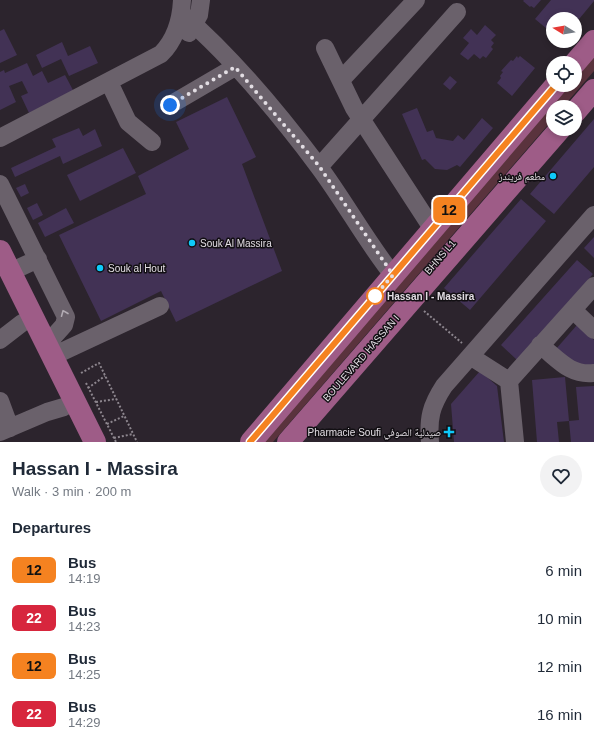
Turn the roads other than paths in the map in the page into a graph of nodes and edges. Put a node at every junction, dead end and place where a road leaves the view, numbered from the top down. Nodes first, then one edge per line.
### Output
1 (201, 0) edge
2 (416, 0) edge
3 (181, 6) edge
4 (457, 12) dead end
5 (195, 25) junction
6 (594, 41) edge
7 (169, 47) junction
8 (325, 48) dead end
9 (594, 52) edge
10 (581, 56) edge
11 (582, 66) edge
12 (235, 67) junction
13 (341, 80) junction
14 (594, 80) edge
15 (109, 82) junction
16 (594, 90) edge
17 (550, 92) edge
18 (559, 92) edge
19 (577, 100) edge
20 (582, 104) edge
21 (170, 105) dead end
22 (360, 119) junction
23 (546, 135) edge
24 (554, 136) edge
25 (0, 138) edge
26 (152, 142) dead end
27 (319, 166) junction
28 (0, 184) edge
29 (6, 213) edge
30 (594, 215) edge
31 (432, 228) junction
32 (0, 251) edge
33 (38, 259) junction
34 (393, 275) junction
35 (5, 276) edge
36 (594, 286) edge
37 (160, 306) dead end
38 (573, 310) junction
39 (22, 323) junction
40 (594, 330) edge
41 (0, 340) edge
42 (540, 345) junction
43 (50, 350) junction
44 (472, 354) junction
45 (594, 373) edge
46 (509, 381) junction
47 (0, 401) edge
48 (64, 408) junction
49 (5, 430) edge
50 (105, 440) edge
51 (81, 442) edge
52 (250, 442) edge
53 (258, 442) edge
54 (280, 442) edge
55 (288, 442) edge
56 (430, 442) edge
57 (515, 442) edge

1 - 5 street
2 - 13 street
3 - 5 street
3 - 7 street
4 - 22 street
5 - 7 street
5 - 12 street
6 - 10 main road
7 - 15 street
8 - 13 street
9 - 11 street
12 - 21 street
12 - 27 street
13 - 22 street
14 - 19 street
15 - 25 street
15 - 26 street
16 - 20 main road
17 - 31 main road
18 - 53 street, BHNS L1
22 - 27 street
22 - 31 street
23 - 54 street, BHNS L1
24 - 55 main road, BOULEVARD HASSAN I
27 - 34 street
28 - 29 street
29 - 33 street
30 - 44 street
31 - 34 main road
32 - 35 main road
33 - 35 street
43 -> 33 street
34 - 52 main road
35 - 39 main road
35 - 43 main road
36 - 38 street
37 - 43 street
38 - 40 street
38 - 42 street
39 - 41 street
39 - 48 main road
42 - 45 street
42 - 46 street
43 - 50 main road
44 - 46 street
44 - 56 street
46 - 57 street
47 - 49 street
48 - 49 street
48 - 51 main road

